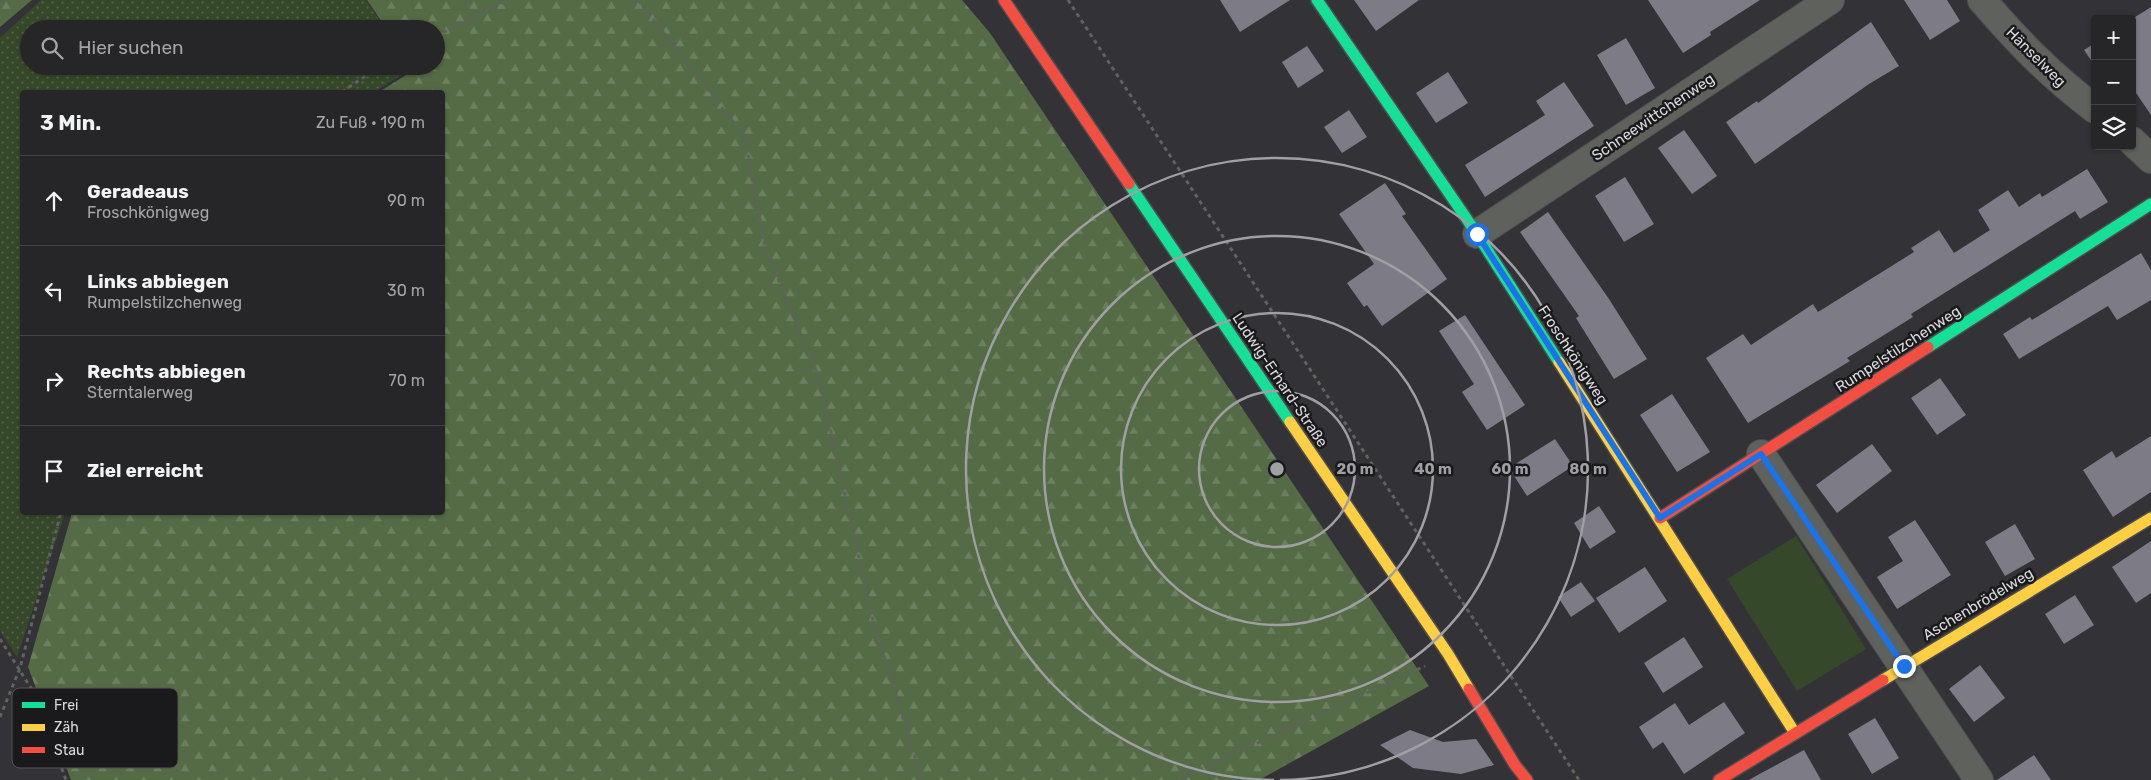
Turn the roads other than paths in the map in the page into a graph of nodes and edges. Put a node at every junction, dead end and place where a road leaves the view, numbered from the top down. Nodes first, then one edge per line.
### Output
1 (1004, 0) edge
2 (1317, 0) edge
3 (1830, 0) edge
4 (1982, 0) edge
5 (2091, 106) edge
6 (2136, 145) edge
7 (2151, 159) edge
8 (2151, 204) edge
9 (1477, 234) junction
10 (1761, 454) junction
11 (1660, 518) junction
12 (2151, 518) edge
13 (1904, 666) junction
14 (1795, 733) junction
15 (1527, 780) edge
16 (1718, 780) edge
17 (1979, 780) edge

1 - 15 street, Ludwig-Erhard-Straße
2 - 9 street, Froschkönigweg
3 - 9 street, Schneewittchenweg
4 - 5 street, Hänselweg
6 - 7 street
8 - 10 street, Rumpelstilzchenweg
9 - 11 street, Froschkönigweg
10 - 11 street, Rumpelstilzchenweg
10 - 13 street
11 - 14 street, Froschkönigweg
12 - 13 street, Aschenbrödelweg
13 - 14 street, Aschenbrödelweg
13 - 17 street
14 - 16 street, Aschenbrödelweg

